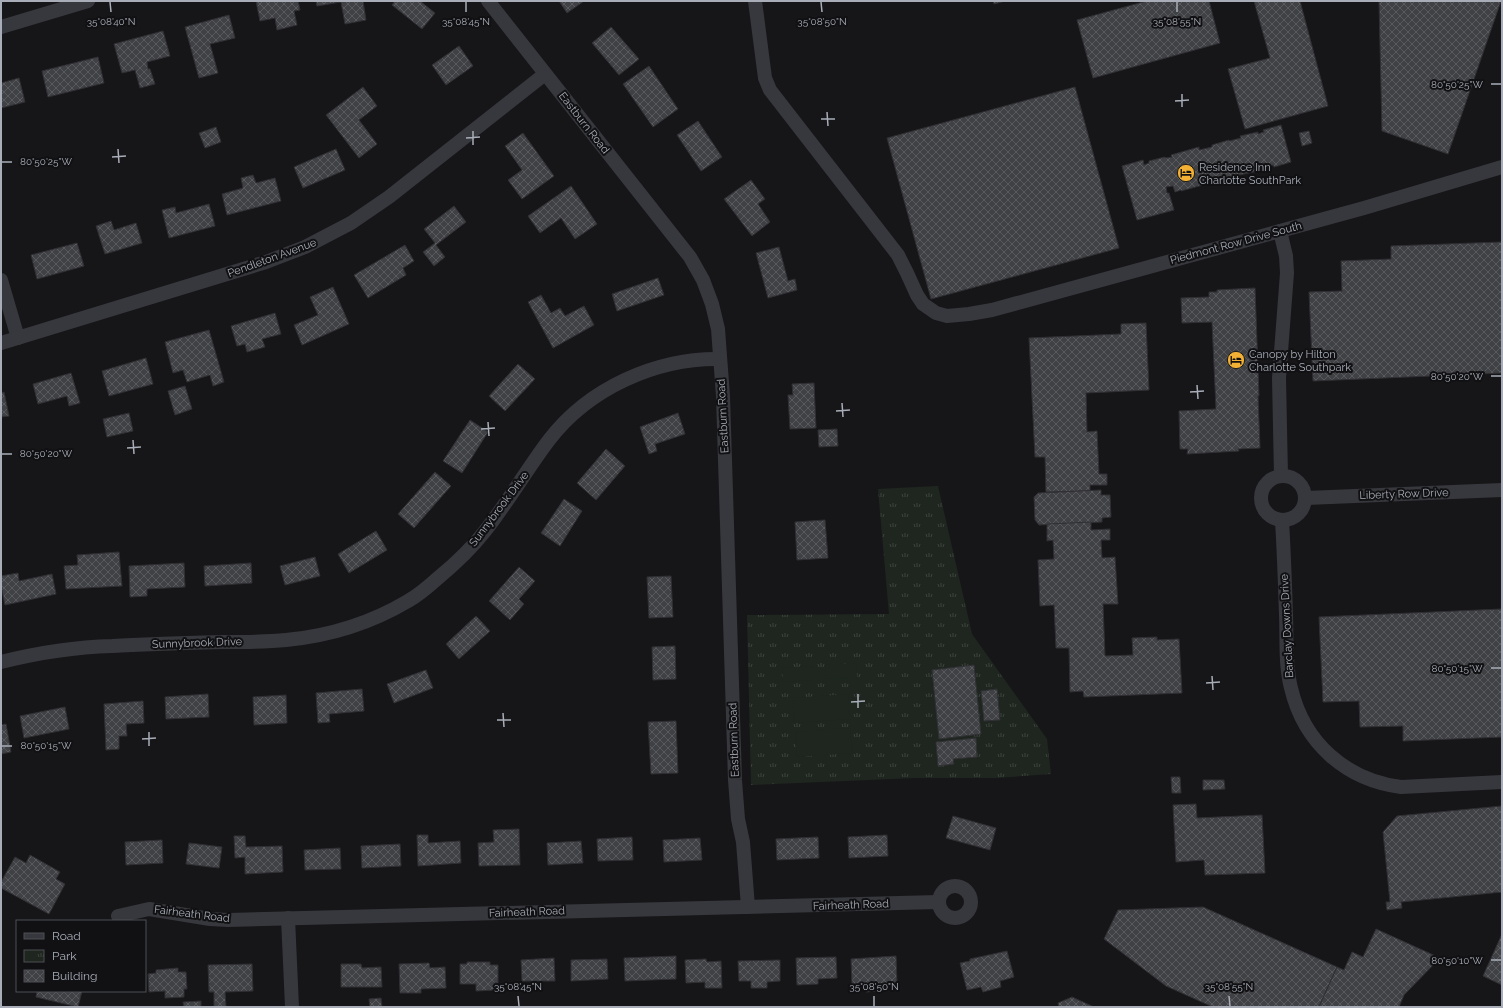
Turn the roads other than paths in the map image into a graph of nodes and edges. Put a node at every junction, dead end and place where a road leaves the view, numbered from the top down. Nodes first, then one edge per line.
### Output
1 (88, 1) edge
2 (488, 1) edge
3 (754, 1) edge
4 (1, 28) edge
5 (545, 74) junction
6 (1502, 167) edge
7 (1280, 231) junction
8 (1, 280) edge
9 (18, 338) junction
10 (1, 343) edge
11 (720, 359) junction
12 (1281, 476) junction
13 (1502, 490) edge
14 (1306, 498) junction
15 (1282, 521) junction
16 (1, 662) edge
17 (1502, 782) edge
18 (938, 902) dead end
19 (748, 907) junction
20 (118, 916) dead end
21 (288, 918) junction
22 (292, 1007) edge

1 - 4 street
2 - 5 street, Eastburn Road
3 - 7 street, Piedmont Row Drive South
5 - 9 street, Pendleton Avenue
5 - 11 street, Eastburn Road
6 - 7 street, Piedmont Row Drive South
7 - 12 street
8 - 9 street
9 - 10 street, Pendleton Avenue
11 - 16 street, Sunnybrook Drive
11 - 19 street, Eastburn Road
12 - 14 street
12 - 15 street
13 - 14 street, Liberty Row Drive
14 - 15 street
15 - 17 street, Barclay Downs Drive
18 - 19 street, Fairheath Road
19 - 21 street, Fairheath Road
20 - 21 street, Fairheath Road
21 - 22 street

